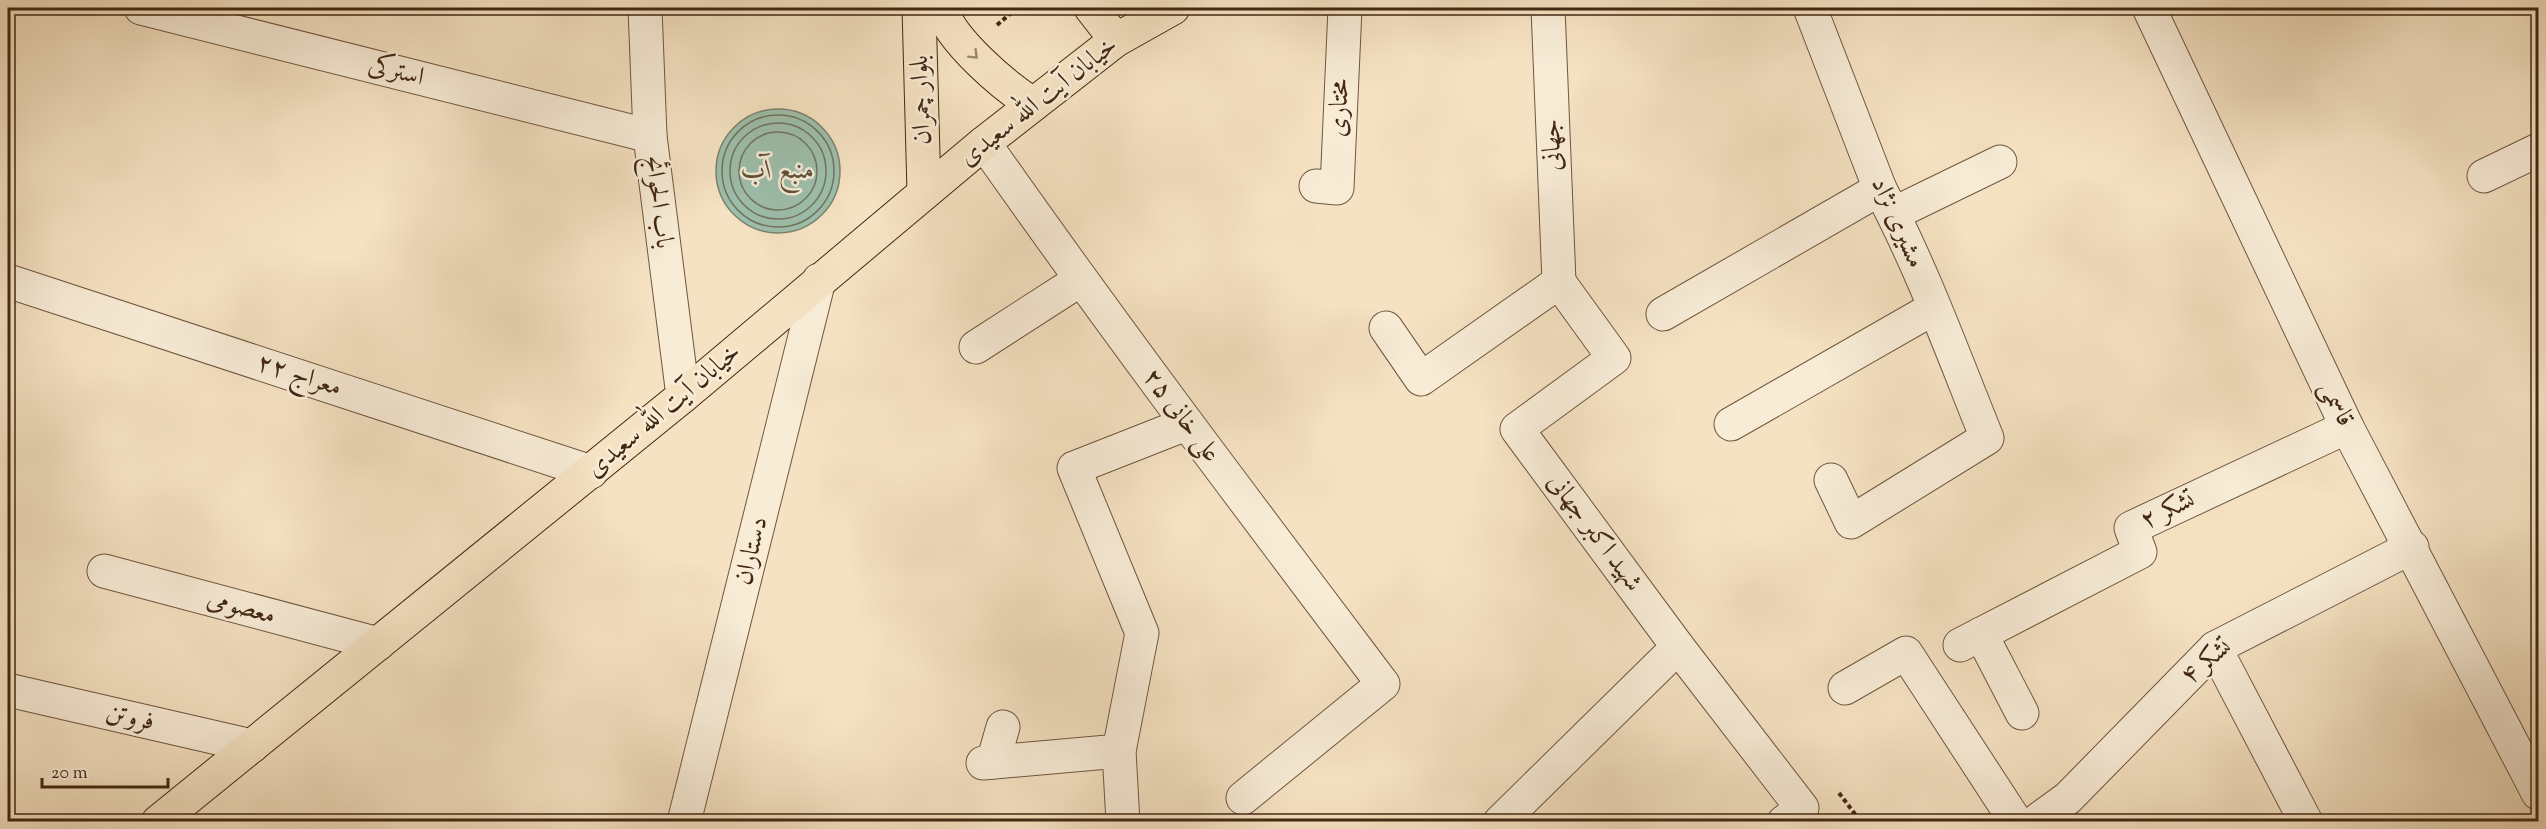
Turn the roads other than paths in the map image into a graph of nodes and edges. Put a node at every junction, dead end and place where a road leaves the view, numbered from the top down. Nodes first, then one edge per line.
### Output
1 (141, 8) edge
2 (645, 8) edge
3 (919, 8) edge
4 (941, 8) edge
5 (1090, 8) edge
6 (1173, 8) edge
7 (1345, 8) edge
8 (1548, 8) edge
9 (1810, 8) edge
10 (2150, 8) edge
11 (1116, 40) junction
12 (1033, 104) junction
13 (650, 136) junction
14 (984, 143) junction
15 (2538, 150) edge
16 (2000, 162) dead end
17 (2484, 176) dead end
18 (1316, 186) dead end
19 (924, 192) junction
20 (1887, 201) junction
21 (819, 280) junction
22 (1080, 280) junction
23 (8, 281) edge
24 (1559, 282) junction
25 (1934, 308) junction
26 (1663, 315) dead end
27 (1386, 328) dead end
28 (976, 347) dead end
29 (683, 396) junction
30 (1186, 424) junction
31 (1731, 424) dead end
32 (2347, 427) junction
33 (591, 472) junction
34 (1831, 480) dead end
35 (2412, 547) junction
36 (104, 571) dead end
37 (378, 644) junction
38 (1678, 646) junction
39 (2215, 648) junction
40 (1845, 688) dead end
41 (8, 690) edge
42 (2022, 713) dead end
43 (1004, 727) dead end
44 (252, 746) junction
45 (1119, 751) junction
46 (2538, 793) edge
47 (1244, 798) dead end
48 (1793, 815) edge
49 (158, 822) edge
50 (684, 822) edge
51 (1123, 822) edge
52 (1500, 822) edge
53 (2016, 822) edge
54 (2035, 822) edge
55 (2306, 822) edge

1 - 13 street, استرکی
2 - 13 street, باب الحوائج
3 - 19 main road, بلوار چمران
4 -> 12 main road
5 - 11 main road
6 - 11 main road, خیابان آیت الله سعیدی
7 - 18 street, مختاری
8 - 24 street, جهانی
9 - 20 street, مشیری نژاد
10 - 32 street, قاسمی
11 - 12 main road, خیابان آیت الله سعیدی
12 - 14 main road, خیابان آیت الله سعیدی
13 - 29 street, باب الحوائج
14 - 19 main road, خیابان آیت الله سعیدی
14 - 22 street, علی خانی ۲۵
15 - 17 street
16 - 20 street
19 - 21 main road, خیابان آیت الله سعیدی
20 - 25 street, مشیری نژاد
20 - 26 street
21 - 29 main road, خیابان آیت الله سعیدی
21 - 50 street, دستاران
22 - 28 street
22 - 30 street, علی خانی ۲۵
23 - 33 street, معراج ۲۲
24 - 27 street
24 - 38 street, شهید اکبر جهانی
25 - 31 street
25 - 34 street, مشیری نژاد
29 - 33 main road, خیابان آیت الله سعیدی
30 - 45 street
30 - 47 street, علی خانی ۲۵
32 - 35 street, قاسمی
32 - 42 street, تشکر ۲
33 - 37 main road, خیابان آیت الله سعیدی
35 - 39 street, تشکر ۴
35 - 46 street, قاسمی
36 - 37 street, معصومی
37 - 44 main road, خیابان آیت الله سعیدی
38 - 48 street, شهید اکبر جهانی
38 - 52 street
39 - 54 street, تشکر ۴
39 - 55 street
40 - 53 street
41 - 44 street, فروتن
43 - 45 street
44 - 49 main road, خیابان آیت الله سعیدی
45 - 51 street

